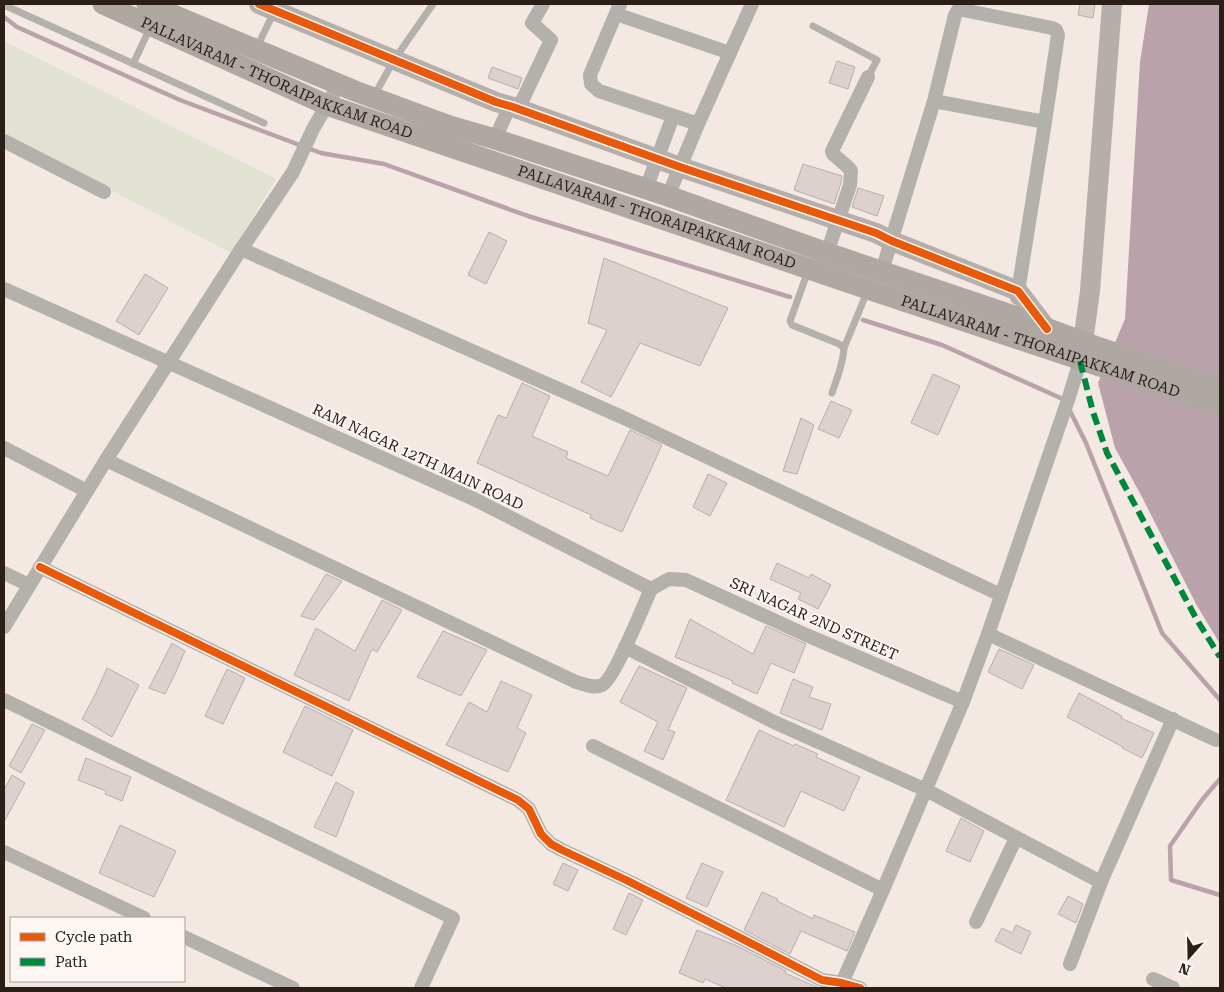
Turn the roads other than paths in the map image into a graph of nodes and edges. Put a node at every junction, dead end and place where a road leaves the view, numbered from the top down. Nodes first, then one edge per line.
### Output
1 (103, 4) edge
2 (147, 4) edge
3 (434, 4) edge
4 (543, 4) edge
5 (752, 4) edge
6 (1112, 4) edge
7 (4, 5) edge
8 (271, 6) edge
9 (618, 9) edge
10 (151, 25) junction
11 (813, 26) dead end
12 (256, 50) junction
13 (730, 53) junction
14 (394, 60) junction
15 (133, 64) junction
16 (868, 77) joint
17 (339, 84) junction
18 (373, 97) junction
19 (934, 102) junction
20 (327, 104) junction
21 (513, 107) junction
22 (673, 116) junction
23 (1045, 122) junction
24 (264, 123) dead end
25 (698, 124) junction
26 (494, 139) junction
27 (4, 141) edge
28 (657, 159) junction
29 (680, 167) junction
30 (646, 189) junction
31 (104, 192) dead end
32 (668, 196) junction
33 (838, 220) junction
34 (892, 241) junction
35 (241, 249) junction
36 (827, 253) junction
37 (809, 268) junction
38 (882, 271) junction
39 (4, 289) edge
40 (868, 289) junction
41 (1018, 291) junction
42 (1014, 316) junction
43 (1047, 329) junction
44 (844, 348) junction
45 (1081, 351) junction
46 (169, 362) junction
47 (1220, 388) edge
48 (832, 394) dead end
49 (1220, 406) edge
50 (4, 448) edge
51 (106, 460) junction
52 (87, 490) junction
53 (40, 568) junction
54 (4, 573) edge
55 (29, 585) junction
56 (651, 588) junction
57 (1001, 595) junction
58 (4, 627) edge
59 (988, 634) junction
60 (625, 647) junction
61 (4, 700) edge
62 (963, 702) junction
63 (1173, 719) junction
64 (1216, 740) dead end
65 (593, 746) dead end
66 (926, 790) junction
67 (1016, 838) junction
68 (4, 852) edge
69 (1101, 882) junction
70 (883, 890) junction
71 (142, 917) edge
72 (976, 922) dead end
73 (185, 937) edge
74 (1070, 964) dead end
75 (1153, 979) dead end
76 (842, 983) junction
77 (292, 988) edge
78 (421, 988) edge
79 (860, 988) edge
80 (1173, 988) edge

1 - 10 main road, PALLAVARAM - THORAIPAKKAM ROAD
2 - 12 main road, PALLAVARAM - THORAIPAKKAM ROAD
3 - 14 lane
4 - 21 street
5 - 13 street
6 - 45 street
7 - 15 lane
8 - 12 lane
8 - 14 street
9 - 13 street
9 - 22 street
10 - 15 lane
10 - 20 main road, PALLAVARAM - THORAIPAKKAM ROAD
11 - 16 lane
12 - 17 main road, PALLAVARAM - THORAIPAKKAM ROAD
13 - 25 street
14 - 18 lane
14 - 21 street
15 - 24 lane
16 - 33 street
17 - 18 main road, PALLAVARAM - THORAIPAKKAM ROAD
17 - 20 street
18 - 26 main road, PALLAVARAM - THORAIPAKKAM ROAD
19 - 23 street
19 - 23 street
19 - 34 street
20 - 35 street
20 - 37 main road, PALLAVARAM - THORAIPAKKAM ROAD
21 - 26 street
21 - 28 street
22 - 25 street
22 - 28 street
23 - 41 street
25 - 29 street
26 - 30 main road, PALLAVARAM - THORAIPAKKAM ROAD
27 - 31 street
28 - 29 street
28 - 30 street
29 - 32 street
29 - 33 street
30 - 32 main road, PALLAVARAM - THORAIPAKKAM ROAD
32 - 36 main road, PALLAVARAM - THORAIPAKKAM ROAD
33 - 34 street
33 - 36 street
34 - 38 street
34 - 41 street
35 - 46 street
35 - 57 street
36 - 38 main road, PALLAVARAM - THORAIPAKKAM ROAD
37 - 40 main road, PALLAVARAM - THORAIPAKKAM ROAD
37 - 44 lane
38 - 42 main road, PALLAVARAM - THORAIPAKKAM ROAD
39 - 46 street, RAM NAGAR 12TH MAIN ROAD
40 - 44 lane
40 - 45 main road, PALLAVARAM - THORAIPAKKAM ROAD
41 - 42 street
41 - 43 street
42 - 43 main road, PALLAVARAM - THORAIPAKKAM ROAD
43 - 45 main road, PALLAVARAM - THORAIPAKKAM ROAD
44 - 48 lane
45 - 47 main road, PALLAVARAM - THORAIPAKKAM ROAD
45 - 49 main road, PALLAVARAM - THORAIPAKKAM ROAD
45 - 57 street
46 - 51 street
46 - 56 street, RAM NAGAR 12TH MAIN ROAD
50 - 52 street
51 - 52 street
51 - 60 street
52 - 53 street
53 - 55 street
53 - 76 street
54 - 55 street
55 - 58 street
56 - 60 street
56 - 62 street, SRI NAGAR 2ND STREET
57 - 59 street
59 - 62 street
59 - 63 street
60 - 66 street
61 - 78 street
62 - 66 street
63 - 64 street
63 - 69 street
65 - 70 street
66 - 67 street
66 - 70 street
67 - 69 street
67 - 72 street
68 - 71 street
69 - 74 street
70 - 76 street
73 - 77 street
75 - 80 street
76 - 79 street

